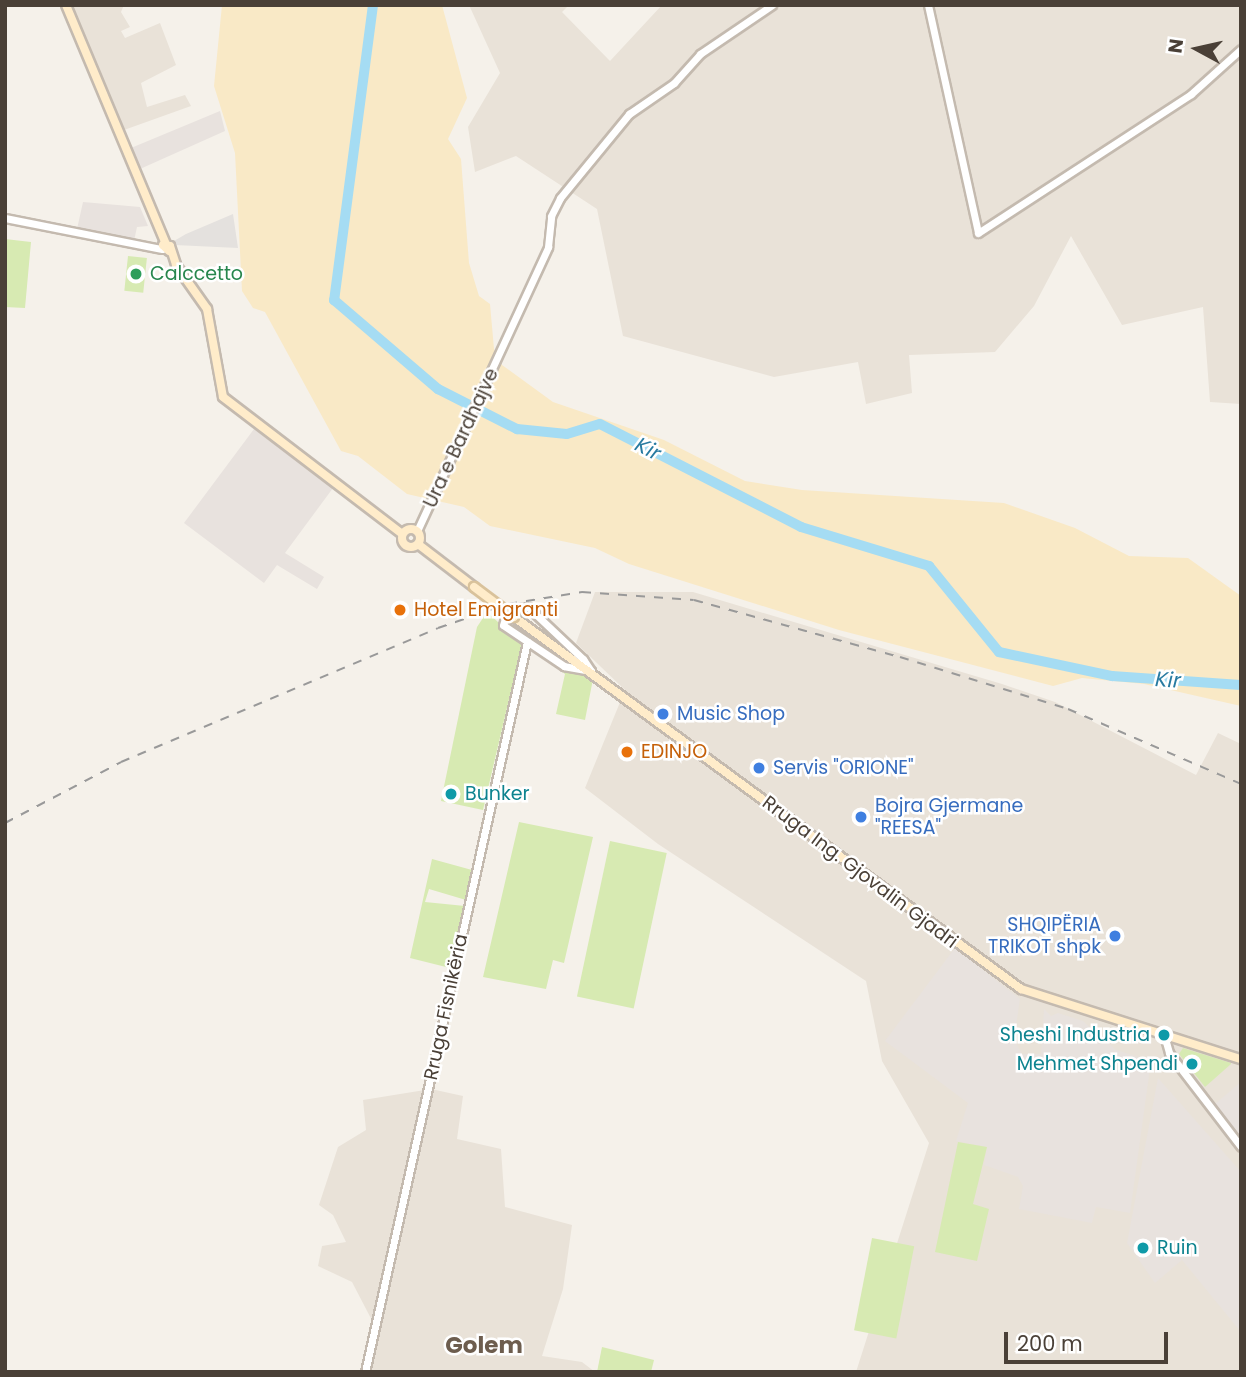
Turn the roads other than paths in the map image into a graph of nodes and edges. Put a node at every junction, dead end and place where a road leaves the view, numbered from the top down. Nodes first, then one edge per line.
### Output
1 (66, 5) edge
2 (772, 5) edge
3 (928, 5) edge
4 (1241, 49) edge
5 (5, 218) edge
6 (165, 248) junction
7 (417, 531) junction
8 (402, 534) junction
9 (418, 544) junction
10 (527, 642) junction
11 (591, 671) junction
12 (1164, 1035) junction
13 (1241, 1059) edge
14 (1241, 1147) edge
15 (366, 1372) edge

1 - 6 main road
2 - 7 street, Ura e Bardhajve
3 - 4 street
5 - 6 street
6 - 8 main road
7 - 8 main road
7 - 9 main road
8 - 9 main road
9 - 11 main road, Rruga Ing. Gjovalin Gjadri, bridge
10 - 11 street
10 - 11 street
10 - 15 street, Rruga Fisnikëria
11 - 12 main road, Rruga Ing. Gjovalin Gjadri
12 - 13 main road, Rruga Ing. Gjovalin Gjadri
12 - 14 street

